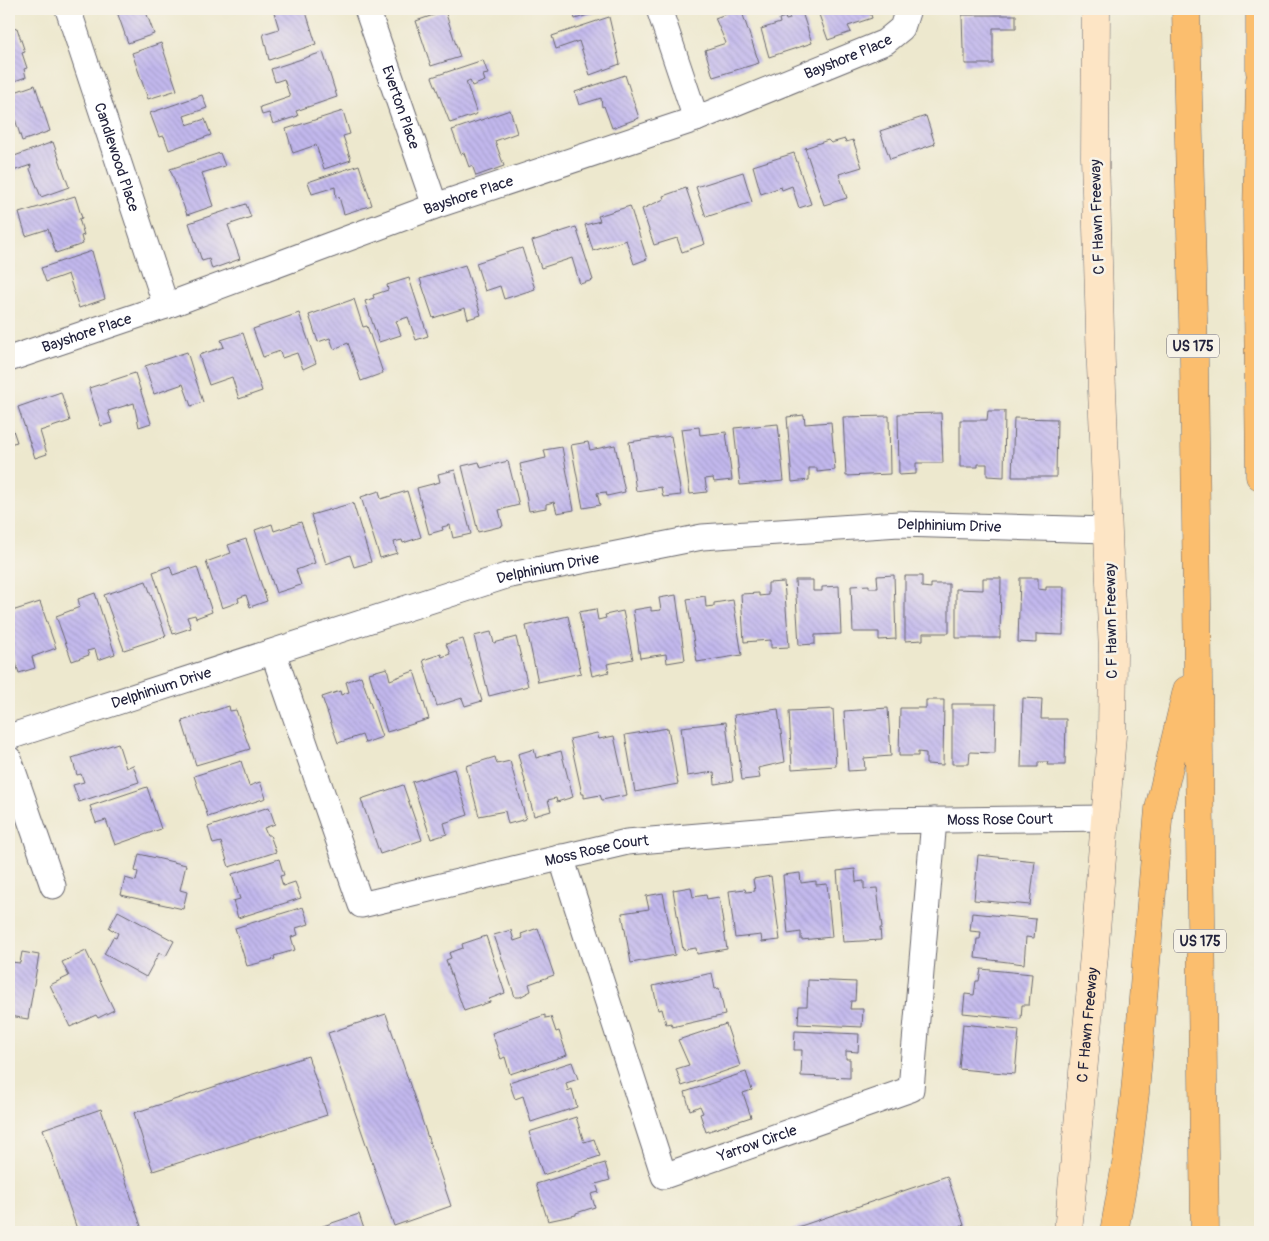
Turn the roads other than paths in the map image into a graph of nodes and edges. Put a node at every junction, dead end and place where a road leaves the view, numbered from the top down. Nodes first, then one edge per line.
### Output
1 (68, 9) edge
2 (367, 9) edge
3 (660, 9) edge
4 (908, 9) edge
5 (1096, 9) edge
6 (1186, 9) edge
7 (1260, 9) edge
8 (1260, 71) edge
9 (1260, 80) edge
10 (696, 119) junction
11 (435, 206) junction
12 (166, 306) junction
13 (1260, 358) edge
14 (9, 359) edge
15 (1260, 476) edge
16 (1108, 530) junction
17 (1197, 649) junction
18 (273, 652) junction
19 (9, 737) edge
20 (9, 758) edge
21 (1105, 818) junction
22 (934, 820) junction
23 (561, 857) junction
24 (52, 886) dead end
25 (1068, 1232) edge
26 (1114, 1232) edge
27 (1205, 1232) edge

1 - 12 street, Candlewood Place
2 - 11 street, Everton Place
3 - 10 street
4 - 10 street, Bayshore Place
5 - 16 main road, C F Hawn Freeway
6 - 17 highway, US 175
7 - 8 highway
9 - 13 highway
10 - 11 street, Bayshore Place
11 - 12 street, Bayshore Place
12 - 14 street, Bayshore Place
13 - 15 highway
16 - 18 street, Delphinium Drive
16 - 21 main road, C F Hawn Freeway
17 - 26 highway
17 - 27 highway, US 175
18 - 19 street, Delphinium Drive
18 - 23 street, Moss Rose Court
20 - 24 street
21 - 22 street, Moss Rose Court
21 - 25 main road, C F Hawn Freeway
22 - 23 street, Moss Rose Court
22 - 23 street, Yarrow Circle

